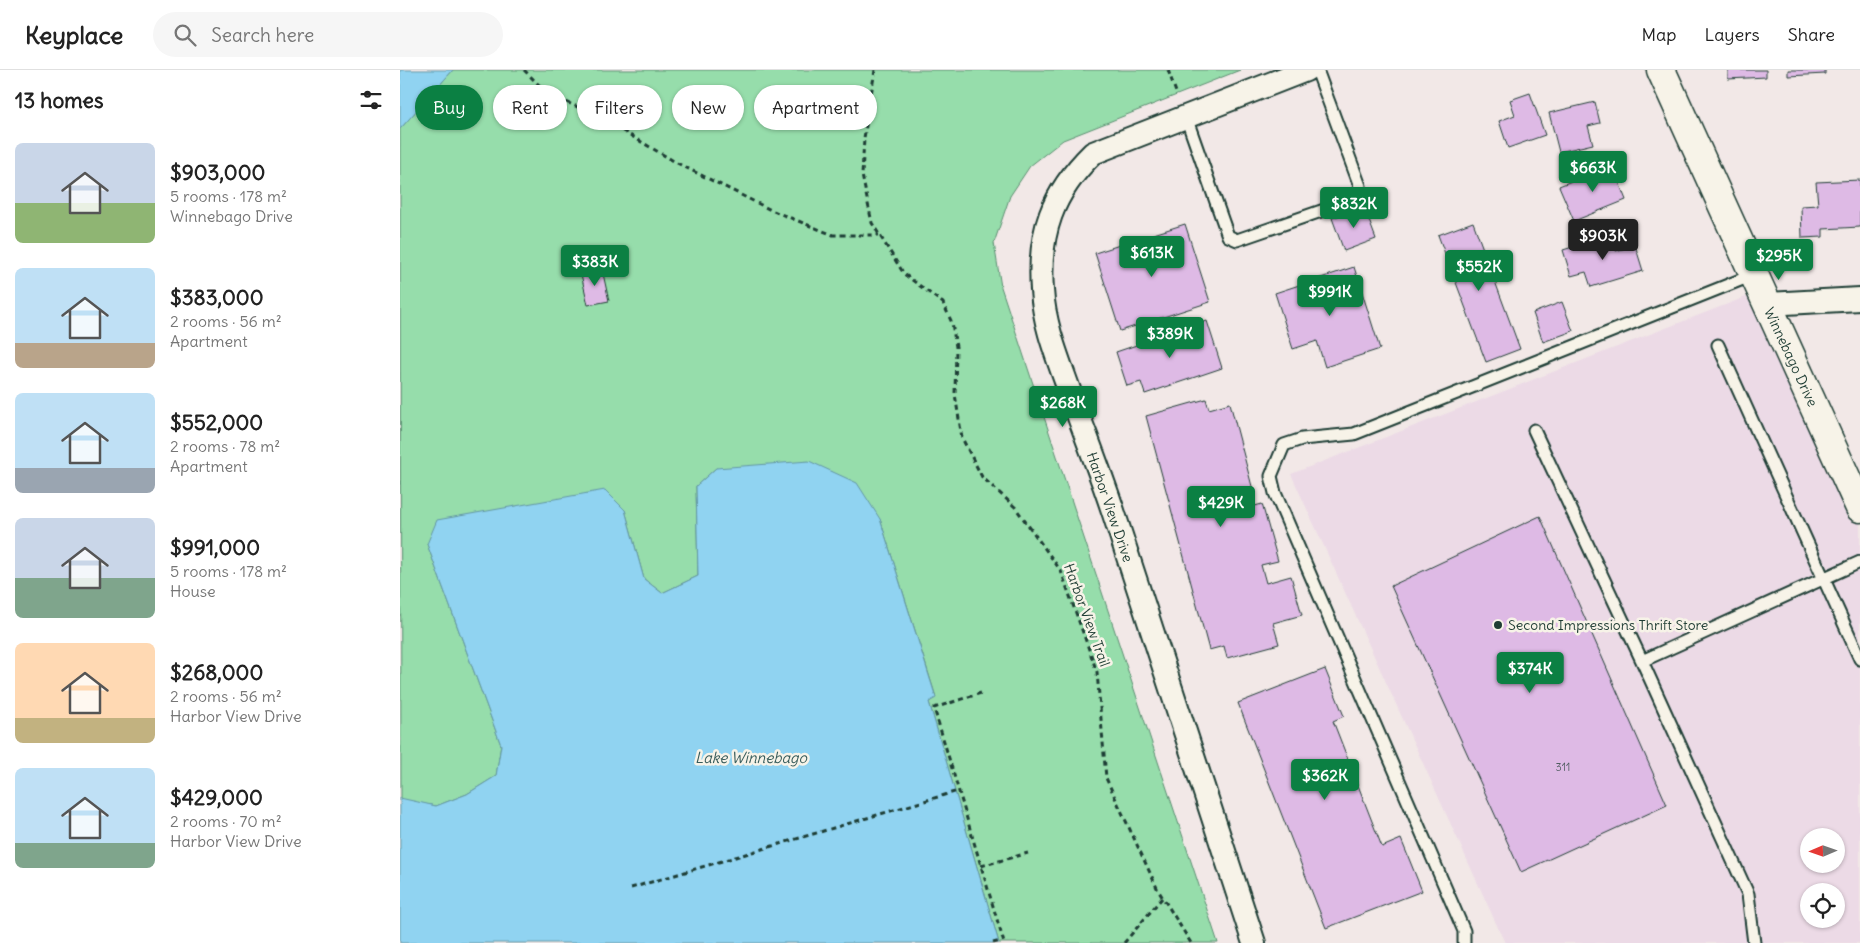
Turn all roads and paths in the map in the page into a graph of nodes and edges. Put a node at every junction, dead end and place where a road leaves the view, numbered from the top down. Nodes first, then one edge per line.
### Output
1 (524, 70) edge
2 (876, 70) edge
3 (1306, 70) edge
4 (1317, 70) edge
5 (1661, 70) edge
6 (1186, 117) junction
7 (880, 235) junction
8 (1754, 275) junction
9 (1860, 299) edge
10 (1767, 304) junction
11 (1718, 345) dead end
12 (1534, 430) dead end
13 (1860, 508) edge
14 (1860, 562) edge
15 (1824, 579) junction
16 (1860, 660) edge
17 (1642, 661) junction
18 (981, 693) dead end
19 (958, 791) junction
20 (1028, 853) dead end
21 (981, 866) junction
22 (630, 888) dead end
23 (1163, 898) junction
24 (1004, 942) edge
25 (993, 943) edge
26 (1124, 943) edge
27 (1191, 943) edge
28 (1254, 943) edge
29 (1464, 943) edge
30 (1754, 943) edge

1 - 7 path
2 - 7 path, Harbor View Trail
3 - 6 street, Harbor View Drive
4 - 6 lane
5 - 8 main road, Winnebago Drive
6 - 28 street, Harbor View Drive
7 - 23 path, Harbor View Trail
8 - 10 main road, Winnebago Drive
8 - 29 lane
9 - 10 street
10 - 13 main road, Winnebago Drive
11 - 15 lane
12 - 17 lane
14 - 15 lane
15 - 16 lane
15 - 17 lane
17 - 30 lane
18 - 19 path
19 - 21 path
19 - 22 path
20 - 21 path
21 - 24 path
23 - 26 path
23 - 27 path, Harbor View Trail
24 - 25 path

